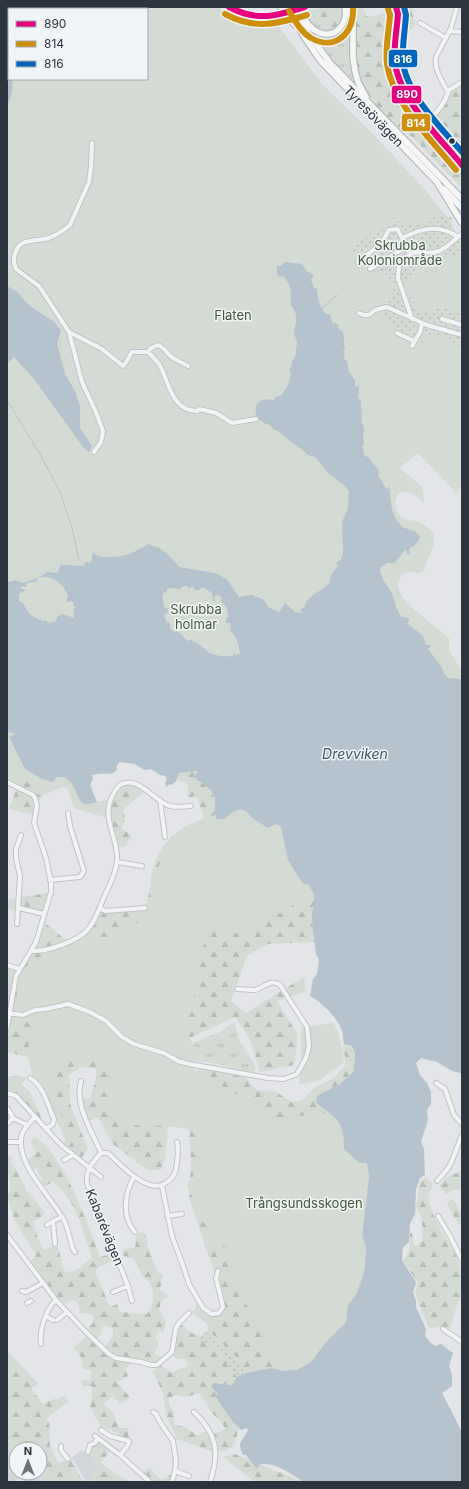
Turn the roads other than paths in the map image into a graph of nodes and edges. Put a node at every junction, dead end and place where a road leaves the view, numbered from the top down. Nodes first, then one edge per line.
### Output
1 (232, 7) edge
2 (289, 7) edge
3 (300, 7) edge
4 (345, 7) edge
5 (349, 7) edge
6 (396, 7) edge
7 (457, 7) edge
8 (280, 11) edge
9 (420, 23) dead end
10 (450, 30) junction
11 (462, 32) edge
12 (303, 35) junction
13 (446, 38) junction
14 (462, 82) edge
15 (447, 91) junction
16 (371, 106) junction
17 (427, 122) junction
18 (92, 143) dead end
19 (462, 165) edge
20 (437, 182) junction
21 (462, 200) edge
22 (462, 208) edge
23 (462, 223) edge
24 (460, 235) edge
25 (402, 238) junction
26 (406, 247) junction
27 (410, 254) junction
28 (358, 262) dead end
29 (370, 269) dead end
30 (359, 313) dead end
31 (412, 319) junction
32 (442, 319) dead end
33 (422, 323) junction
34 (456, 324) junction
35 (462, 325) edge
36 (69, 332) junction
37 (397, 333) dead end
38 (453, 333) junction
39 (462, 335) edge
40 (414, 341) junction
41 (412, 346) dead end
42 (148, 352) junction
43 (188, 366) dead end
44 (256, 419) dead end
45 (94, 452) dead end
46 (7, 782) edge
47 (160, 800) junction
48 (191, 806) dead end
49 (68, 813) dead end
50 (21, 835) dead end
51 (165, 837) dead end
52 (117, 862) junction
53 (142, 866) dead end
54 (50, 880) junction
55 (19, 908) junction
56 (100, 908) junction
57 (145, 908) dead end
58 (44, 914) junction
59 (17, 924) dead end
60 (31, 952) junction
61 (7, 965) edge
62 (20, 969) junction
63 (237, 989) dead end
64 (8, 1013) edge
65 (7, 1028) edge
66 (30, 1078) dead end
67 (81, 1081) dead end
68 (436, 1083) dead end
69 (7, 1093) edge
70 (8, 1109) edge
71 (35, 1117) junction
72 (13, 1118) junction
73 (8, 1123) dead end
74 (462, 1124) edge
75 (27, 1125) junction
76 (46, 1129) junction
77 (462, 1135) edge
78 (7, 1142) edge
79 (21, 1142) junction
80 (177, 1142) dead end
81 (101, 1153) junction
82 (73, 1154) junction
83 (64, 1160) dead end
84 (89, 1167) junction
85 (101, 1177) dead end
86 (134, 1177) junction
87 (437, 1181) dead end
88 (162, 1186) junction
89 (182, 1214) dead end
90 (62, 1216) junction
91 (167, 1216) junction
92 (438, 1216) dead end
93 (53, 1221) junction
94 (47, 1225) dead end
95 (135, 1232) dead end
96 (7, 1235) edge
97 (55, 1244) dead end
98 (462, 1248) edge
99 (458, 1251) junction
100 (75, 1252) dead end
101 (462, 1260) edge
102 (218, 1271) dead end
103 (43, 1283) junction
104 (128, 1286) junction
105 (22, 1291) dead end
106 (113, 1292) dead end
107 (56, 1300) junction
108 (132, 1301) dead end
109 (67, 1312) junction
110 (189, 1313) dead end
111 (46, 1316) junction
112 (443, 1329) dead end
113 (462, 1342) edge
114 (41, 1344) dead end
115 (153, 1412) dead end
116 (194, 1412) dead end
117 (101, 1430) dead end
118 (61, 1446) dead end
119 (88, 1452) dead end
120 (120, 1455) junction
121 (68, 1459) dead end
122 (175, 1471) junction
123 (190, 1476) dead end
124 (150, 1482) edge
125 (172, 1482) edge
126 (210, 1482) edge

1 - 8 main road
2 - 12 highway, Tyresövägen
3 - 4 highway
3 - 8 main road, bridge
3 - 16 highway, Tyresövägen
5 - 16 highway
6 - 17 street
7 - 10 street
8 - 12 highway
9 - 13 street
10 - 11 street
10 - 13 street
12 - 20 highway, Tyresövägen
13 - 15 street
14 - 15 street
15 - 17 street
16 - 21 highway, Tyresövägen
17 - 19 street
18 - 36 street
20 - 22 highway
20 - 23 highway, Tyresövägen
24 - 25 street
24 - 27 street
25 - 26 street
25 - 28 street
26 - 27 street
26 - 29 street
27 - 31 street
30 - 31 street
31 - 33 street
32 - 34 street
33 - 38 street
33 - 40 street
34 - 35 street
34 - 38 street
36 - 42 street
36 - 45 street
37 - 40 street
38 - 39 street
40 - 41 street
42 - 43 street
42 - 44 street
46 - 54 street
47 - 48 street
47 - 51 street
47 - 52 street
49 - 54 street
50 - 55 street
52 - 53 street
52 - 56 street
54 - 58 street
55 - 58 street
55 - 59 street
56 - 57 street
56 - 60 street
58 - 60 street
60 - 62 street
61 - 62 street
62 - 64 street
63 - 64 street
64 - 65 street
66 - 76 street
67 - 81 street
68 - 74 street
69 - 71 street
70 - 72 street
71 - 75 street
71 - 76 street
72 - 73 street
72 - 75 street
75 - 79 street
76 - 82 street
77 - 87 street
78 - 79 street
79 - 90 street
80 - 88 street
81 - 84 street
81 - 86 street
82 - 83 street
82 - 84 street
84 - 85 street
84 - 104 street, Kabarévägen
86 - 88 street
86 - 95 street
88 - 91 street
89 - 91 street
90 - 93 street
90 - 100 street
91 - 102 street
92 - 99 street
93 - 94 street
93 - 97 street
96 - 103 street
98 - 99 street
99 - 101 street
103 - 105 street
103 - 107 street
104 - 106 street
104 - 108 street, Kabarévägen
107 - 109 street
107 - 111 street
109 - 110 street
109 - 111 street
111 - 114 street
112 - 113 street
115 - 122 street
116 - 126 street
117 - 120 street
118 - 121 street
119 - 120 street
120 - 124 street
122 - 123 street
122 - 125 street

